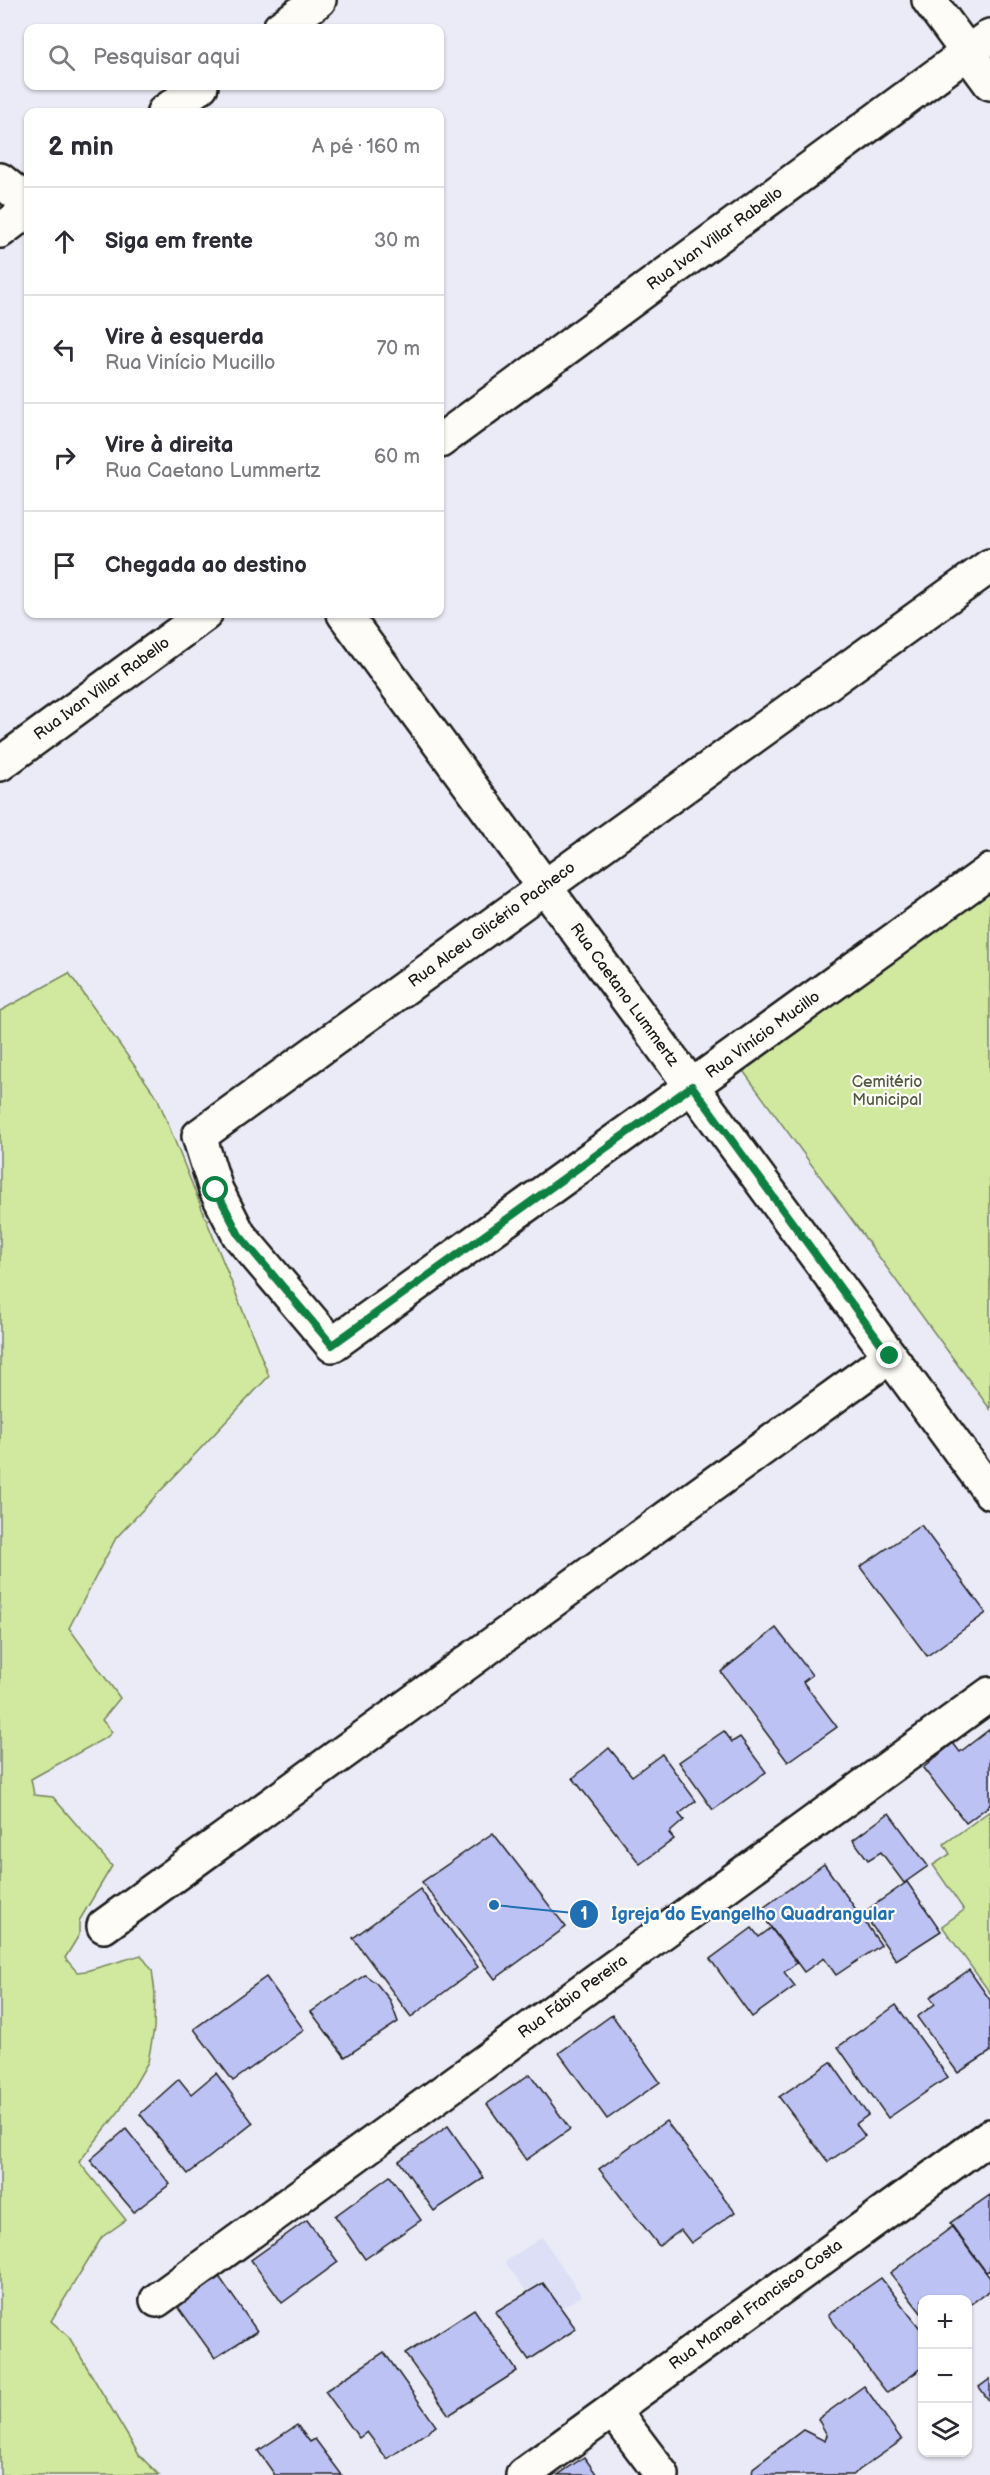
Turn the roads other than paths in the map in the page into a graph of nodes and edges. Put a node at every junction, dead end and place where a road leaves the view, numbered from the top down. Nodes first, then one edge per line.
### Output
1 (319, 0) edge
2 (929, 0) edge
3 (286, 24) edge
4 (979, 45) edge
5 (990, 83) edge
6 (195, 90) edge
7 (170, 108) edge
8 (0, 180) edge
9 (24, 200) edge
10 (24, 213) edge
11 (0, 231) edge
12 (444, 438) edge
13 (990, 566) edge
14 (200, 618) edge
15 (347, 618) edge
16 (0, 764) edge
17 (990, 871) edge
18 (545, 887) junction
19 (692, 1086) junction
20 (332, 1345) joint
21 (890, 1356) junction
22 (990, 1492) edge
23 (990, 1694) edge
24 (104, 1926) dead end
25 (990, 2136) edge
26 (157, 2300) dead end
27 (613, 2410) junction
28 (523, 2475) edge
29 (662, 2475) edge

1 - 3 street
2 - 4 street
4 - 5 street
4 - 12 street, Rua Ivan Villar Rabello
6 - 7 street
8 - 9 street
10 - 11 street
13 - 18 street, Rua Alceu Glicério Pacheco
14 - 16 street, Rua Ivan Villar Rabello
15 - 18 street, Rua Caetano Lummertz
17 - 19 street, Rua Vinício Mucillo
18 - 19 street, Rua Caetano Lummertz
18 - 20 street, Rua Alceu Glicério Pacheco
19 - 20 street, Rua Vinício Mucillo
19 - 21 street, Rua Caetano Lummertz
21 - 22 street, Rua Caetano Lummertz
21 - 24 street
23 - 26 street, Rua Fábio Pereira
25 - 27 street, Rua Manoel Francisco Costa
27 - 28 street, Rua Manoel Francisco Costa
27 - 29 street

